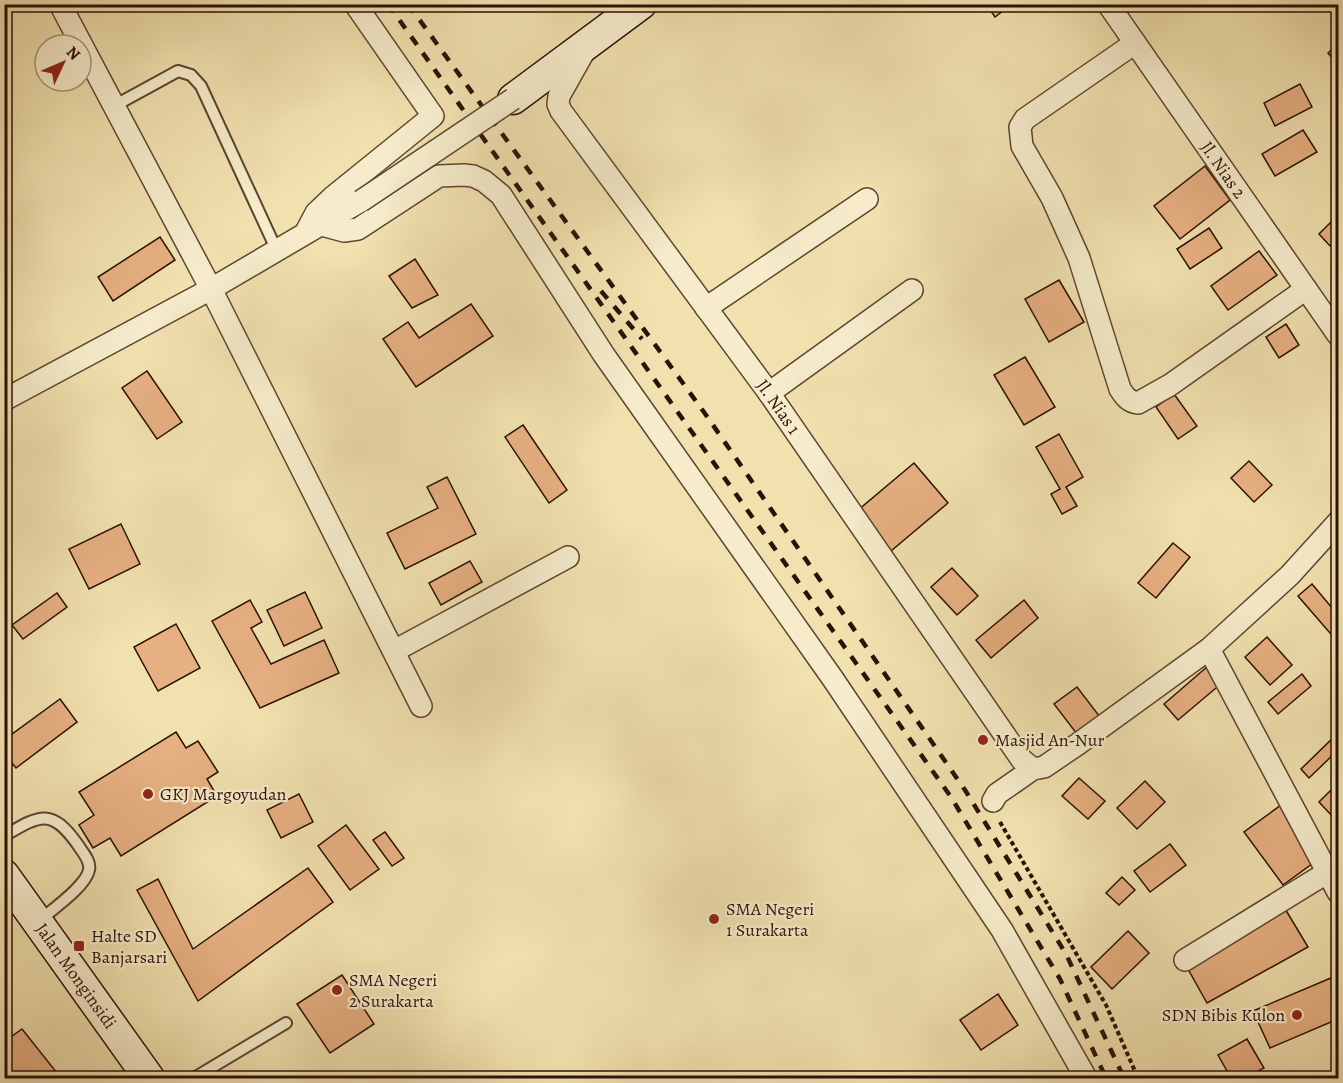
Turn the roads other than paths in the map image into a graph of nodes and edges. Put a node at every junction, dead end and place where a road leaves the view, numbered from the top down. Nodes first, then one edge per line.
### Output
1 (60, 4) edge
2 (355, 4) edge
3 (1108, 4) edge
4 (639, 5) edge
5 (1135, 43) junction
6 (588, 44) junction
7 (513, 99) joint
8 (114, 106) junction
9 (867, 200) dead end
10 (314, 229) junction
11 (277, 251) junction
12 (211, 289) junction
13 (1306, 289) junction
14 (912, 290) dead end
15 (706, 308) junction
16 (1338, 335) edge
17 (769, 393) junction
18 (4, 400) edge
19 (1338, 522) edge
20 (568, 557) dead end
21 (1209, 649) junction
22 (394, 651) junction
23 (421, 706) dead end
24 (1033, 769) junction
25 (993, 801) road end
26 (4, 836) edge
27 (1328, 872) junction
28 (4, 875) edge
29 (1338, 892) edge
30 (38, 922) junction
31 (1185, 960) dead end
32 (286, 1023) dead end
33 (149, 1078) edge
34 (194, 1078) edge
35 (1086, 1078) edge

1 - 8 street
2 - 10 street
3 - 5 street, Jl. Nias 2
4 - 6 main road
5 - 13 street, Jl. Nias 2
5 - 13 street
6 - 7 main road
6 - 15 street, Jl. Nias 1
7 - 10 street, bridge
8 - 11 lane
8 - 12 street
9 - 15 street
10 - 11 street
10 - 35 street
11 - 12 street
12 - 18 street
12 - 22 street
13 - 16 street, Jl. Nias 2
14 - 17 street
15 - 17 street, Jl. Nias 1
17 - 24 street, Jl. Nias 1
19 - 21 street
20 - 22 street
21 - 24 street
21 - 27 street
22 - 23 street
24 - 25 street
26 - 30 lane
27 - 29 street
27 - 31 street
28 - 30 main road, Jalan Monginsidi
30 - 33 main road, Jalan Monginsidi
32 - 34 lane

